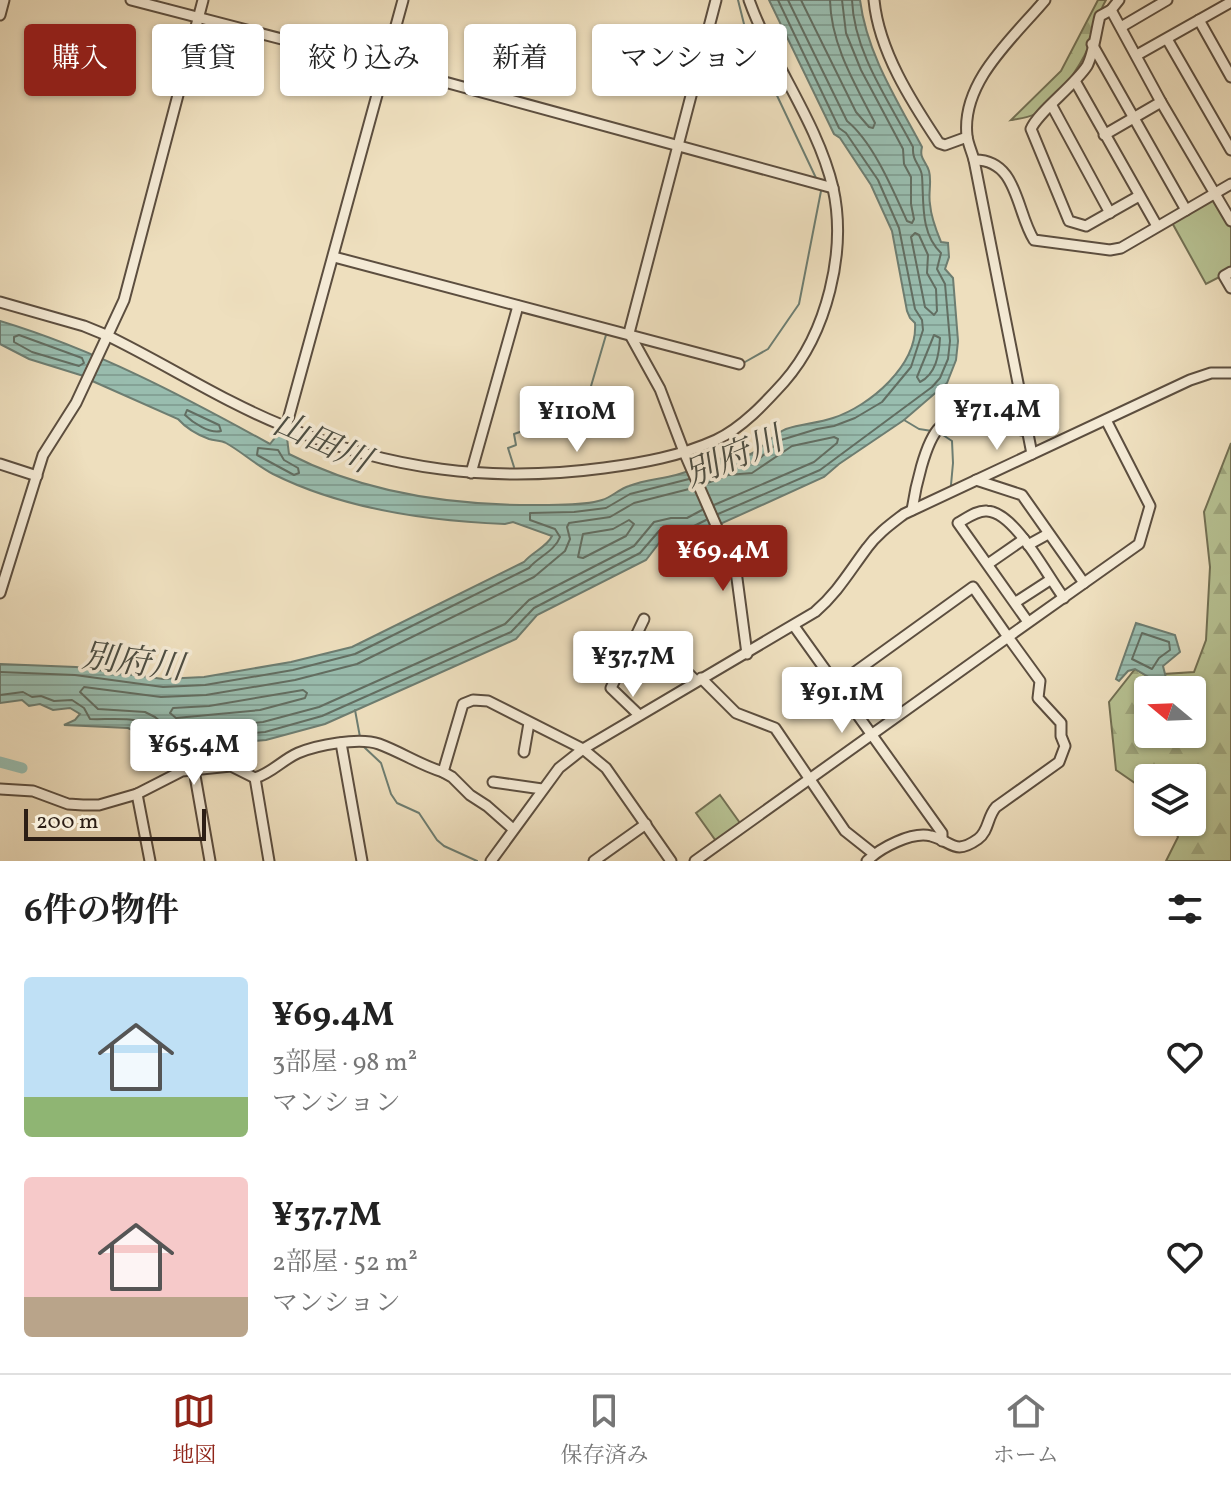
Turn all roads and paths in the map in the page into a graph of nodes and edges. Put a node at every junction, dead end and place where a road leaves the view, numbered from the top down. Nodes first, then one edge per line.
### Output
1 (4, 0) edge
2 (131, 0) edge
3 (203, 0) edge
4 (403, 0) edge
5 (716, 0) edge
6 (749, 0) edge
7 (874, 0) edge
8 (1045, 0) edge
9 (1119, 0) edge
10 (1164, 1) edge
11 (1228, 3) edge
12 (1111, 10) junction
13 (0, 15) edge
14 (198, 17) junction
15 (1199, 20) junction
16 (397, 24) edge
17 (1121, 27) junction
18 (280, 38) edge
19 (1167, 39) junction
20 (1092, 44) junction
21 (1137, 55) junction
22 (1231, 77) edge
23 (1075, 81) junction
24 (448, 83) edge
25 (378, 96) edge
26 (1161, 102) junction
27 (1052, 106) junction
28 (1132, 118) junction
29 (1104, 135) junction
30 (967, 137) junction
31 (679, 146) junction
32 (1231, 150) edge
33 (974, 160) junction
34 (1231, 184) edge
35 (833, 188) junction
36 (1215, 193) junction
37 (1139, 196) junction
38 (1186, 210) junction
39 (1110, 213) junction
40 (1231, 221) edge
41 (1157, 226) junction
42 (334, 257) junction
43 (1231, 272) edge
44 (1231, 288) edge
45 (0, 302) edge
46 (518, 306) junction
47 (629, 333) junction
48 (105, 338) junction
49 (739, 364) dead end
50 (1231, 373) edge
51 (1106, 420) junction
52 (286, 427) junction
53 (1027, 431) junction
54 (684, 452) junction
55 (1032, 454) junction
56 (0, 464) edge
57 (471, 473) junction
58 (37, 476) junction
59 (976, 480) junction
60 (912, 510) junction
61 (1048, 534) junction
62 (1026, 542) junction
63 (988, 564) junction
64 (1050, 580) junction
65 (1084, 583) junction
66 (0, 593) edge
67 (1064, 598) junction
68 (1016, 602) junction
69 (644, 619) dead end
70 (1028, 622) junction
71 (794, 626) junction
72 (1008, 637) junction
73 (672, 638) dead end
74 (747, 654) junction
75 (698, 679) junction
76 (837, 685) junction
77 (639, 715) junction
78 (529, 723) junction
79 (871, 735) junction
80 (341, 743) junction
81 (583, 749) junction
82 (524, 752) dead end
83 (194, 770) junction
84 (443, 772) junction
85 (255, 778) junction
86 (811, 778) junction
87 (493, 782) dead end
88 (0, 789) edge
89 (542, 789) junction
90 (137, 794) junction
91 (646, 824) junction
92 (513, 829) junction
93 (942, 841) junction
94 (870, 857) edge
95 (150, 861) edge
96 (210, 861) edge
97 (269, 861) edge
98 (362, 861) edge
99 (491, 861) edge
100 (594, 861) edge
101 (671, 861) edge
102 (695, 861) edge

1 - 13 street
2 - 14 street
3 - 14 street
4 - 16 street
5 - 31 street
6 - 35 street
7 - 30 street
8 - 30 street
9 - 12 street
10 - 17 street
11 - 15 street
12 - 17 street
12 - 20 street
14 - 18 street
14 - 48 street
15 - 19 street
15 - 22 street
17 - 21 street
19 - 21 street
19 - 32 street
20 - 23 street
20 - 28 street
21 - 26 street
23 - 27 street
23 - 29 street
24 - 31 street
25 - 42 street
26 - 28 street
26 - 36 street
27 - 39 street
27 - 39 street
28 - 29 street
28 - 38 street
29 - 37 street
30 - 33 street
31 - 35 street
31 - 47 street
33 - 41 street
33 - 53 street
34 - 36 street
35 - 54 street
36 - 38 street
36 - 40 street
37 - 39 street
37 - 41 street
38 - 41 street
42 - 46 street
42 - 52 street
43 - 44 street
45 - 48 street
46 - 47 street
46 - 57 street
47 - 49 street
47 - 54 street
48 - 52 street
48 - 58 street
50 - 51 street
51 - 55 street
51 - 65 street
52 - 57 street
53 - 55 street
53 - 60 street
54 - 57 street
54 - 74 street
55 - 59 street
56 - 58 street
58 - 66 street
59 - 60 street
59 - 61 street
60 - 71 street
61 - 62 street
61 - 65 street
62 - 63 street
62 - 63 street
62 - 64 street
63 - 68 street
64 - 67 street
64 - 68 street
65 - 67 street
67 - 70 street
68 - 70 street
69 - 77 street
70 - 72 street
71 - 74 street
71 - 76 street
72 - 76 street
72 - 79 street
72 - 93 street
73 - 75 street
74 - 75 street
75 - 77 street
75 - 86 street
76 - 79 street
77 - 81 street
78 - 81 street
78 - 82 street
78 - 84 street
79 - 86 street
79 - 93 street
80 - 84 street
80 - 85 street
80 - 98 street
81 - 89 street
81 - 91 street
83 - 85 street
83 - 90 street
83 - 96 street
84 - 92 street
85 - 97 street
86 - 94 street
86 - 102 street
87 - 89 street
88 - 90 street
89 - 92 street
90 - 95 street
91 - 100 street
91 - 101 street
92 - 99 street
93 - 94 street

